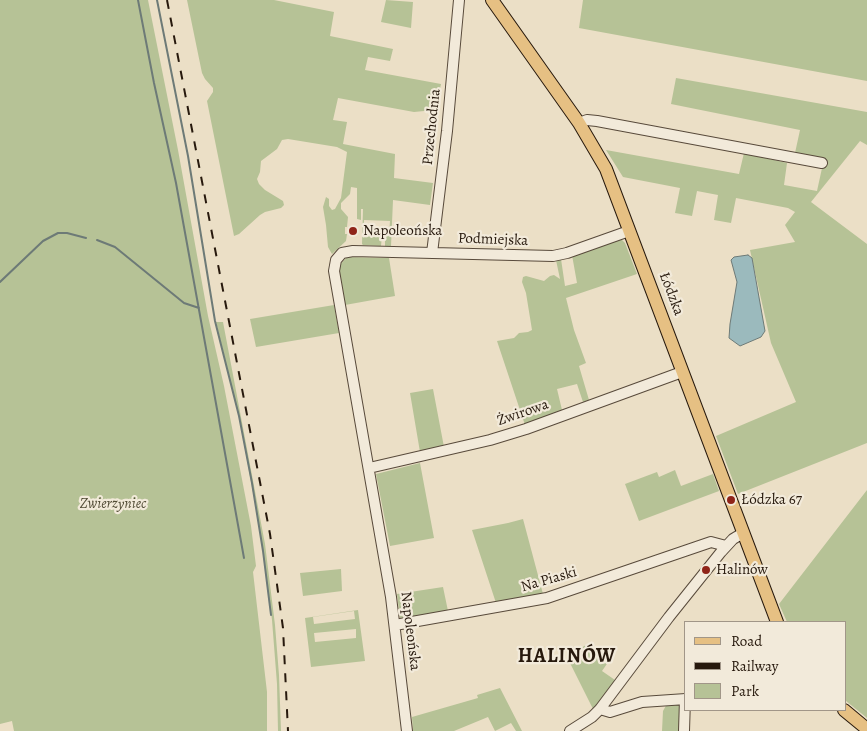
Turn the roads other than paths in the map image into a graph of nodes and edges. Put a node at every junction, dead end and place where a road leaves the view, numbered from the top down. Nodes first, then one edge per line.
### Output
1 (492, 0) edge
2 (459, 2) edge
3 (579, 123) junction
4 (822, 163) dead end
5 (629, 231) junction
6 (353, 251) joint
7 (432, 253) junction
8 (682, 372) junction
9 (369, 468) junction
10 (743, 533) junction
11 (723, 549) junction
12 (777, 621) edge
13 (395, 625) junction
14 (684, 699) edge
15 (600, 709) junction
16 (685, 711) edge
17 (845, 711) edge
18 (867, 729) edge
19 (407, 731) edge
20 (570, 731) edge
21 (684, 731) edge

1 - 3 main road, Łódzka
2 - 7 street, Przechodnia
3 - 4 street
3 - 5 main road, Łódzka
5 - 7 street, Podmiejska
5 - 8 main road, Łódzka
6 - 7 street, Podmiejska
6 - 9 street, Napoleońska
8 - 9 street, Żwirowa
8 - 10 main road, Łódzka
9 - 13 street, Napoleońska
10 - 11 street
10 - 12 main road, Łódzka
11 - 13 street, Na Piaski
11 - 15 street
13 - 19 street, Napoleońska
14 - 15 street
15 - 20 street
16 - 21 street
17 - 18 main road

